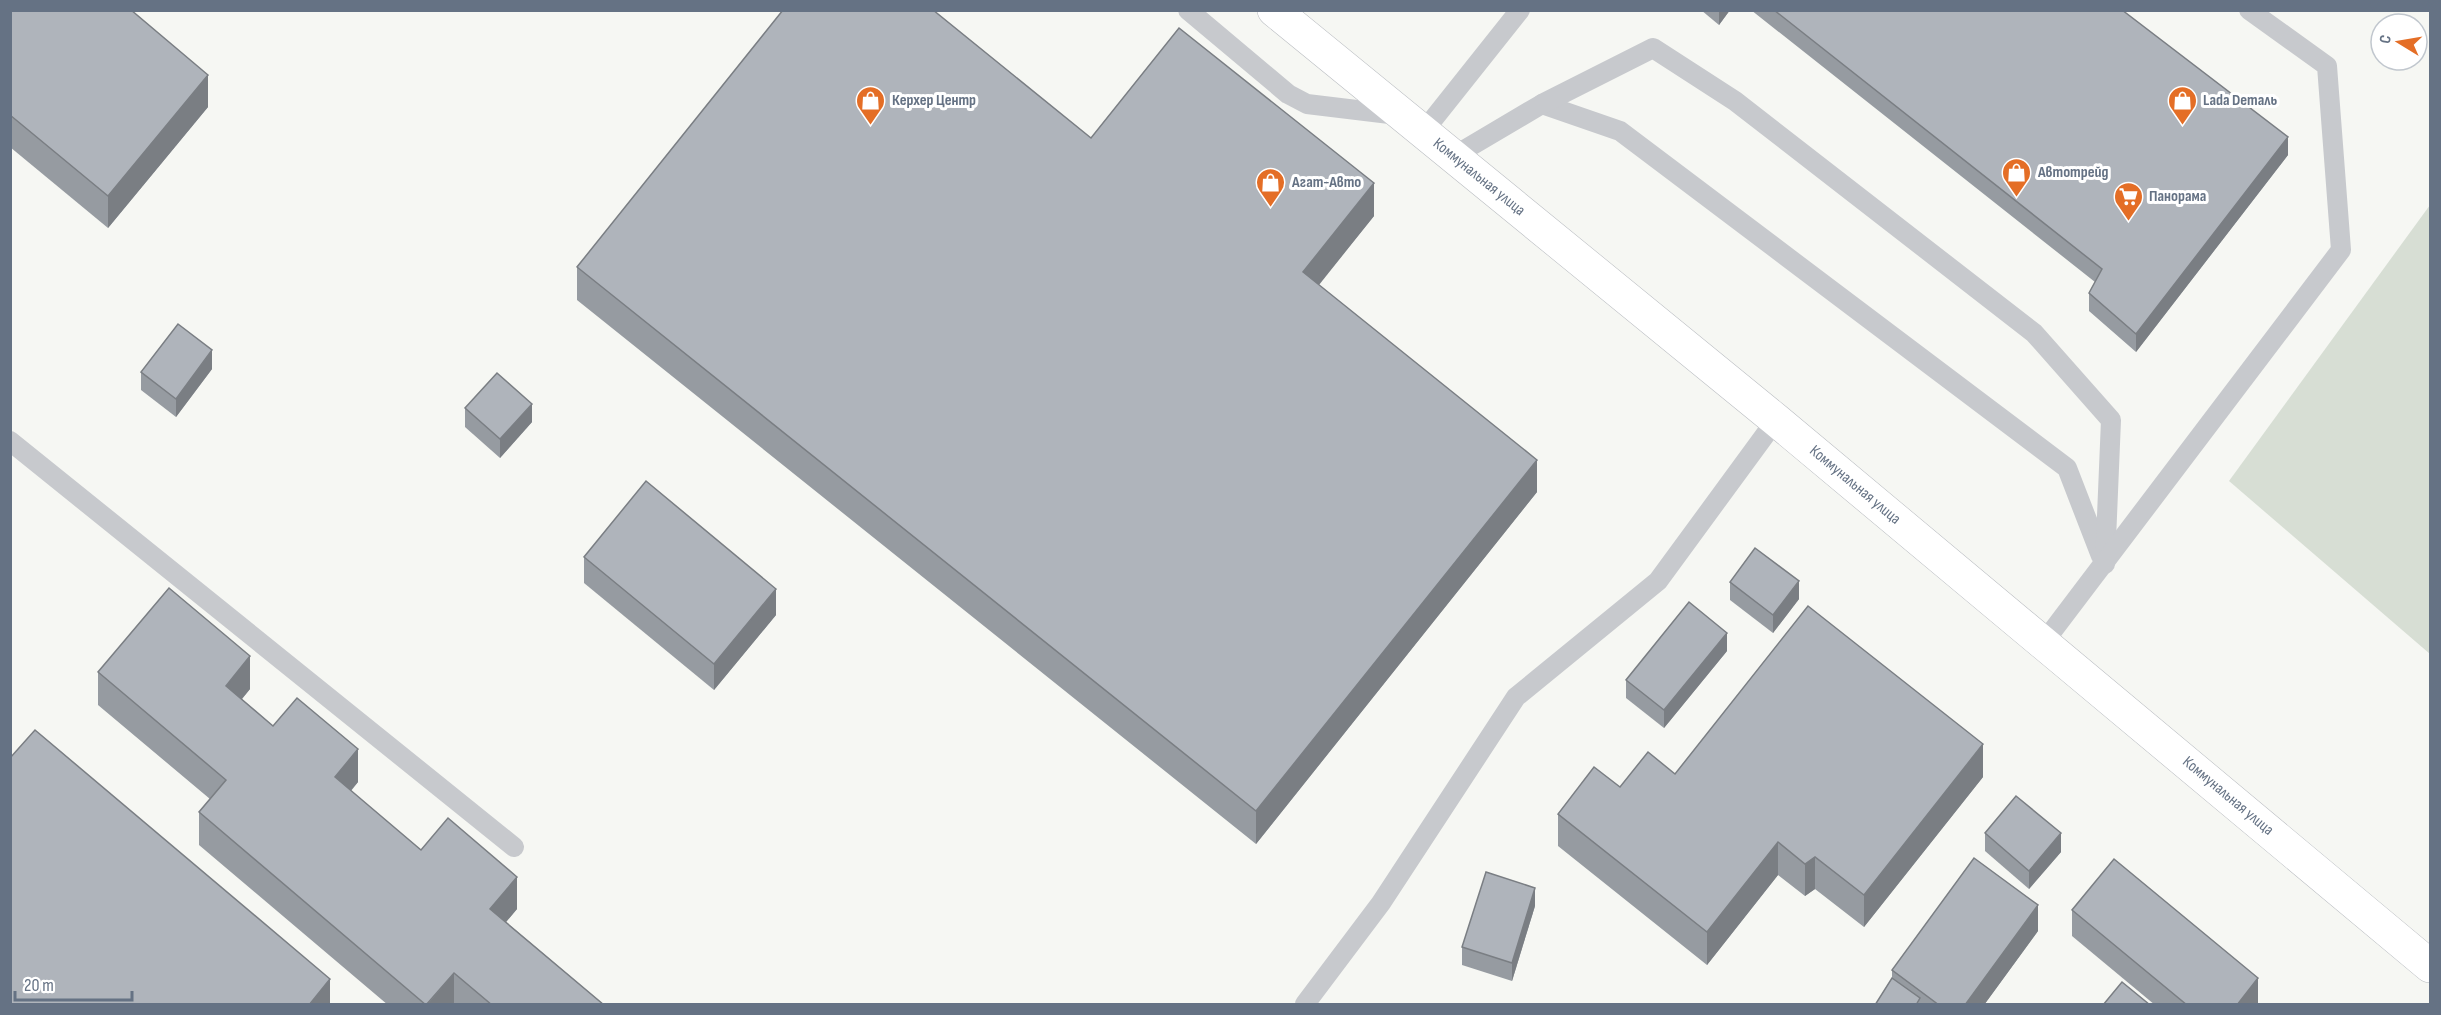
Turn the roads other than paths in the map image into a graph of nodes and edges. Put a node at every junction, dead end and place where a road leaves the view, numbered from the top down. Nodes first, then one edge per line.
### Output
1 (1188, 10) edge
2 (1274, 10) edge
3 (1520, 10) edge
4 (2249, 10) edge
5 (1542, 104) junction
6 (1413, 124) junction
7 (1454, 156) junction
8 (1776, 420) junction
9 (10, 441) edge
10 (2105, 564) junction
11 (2044, 642) junction
12 (514, 847) dead end
13 (2430, 966) edge
14 (1305, 1005) edge

1 - 6 lane
2 - 6 street, Коммунальная улица
3 - 6 lane
4 - 10 lane
5 - 7 lane
5 - 10 lane
5 - 10 lane
6 - 7 street, Коммунальная улица
7 - 8 street, Коммунальная улица
8 - 11 street, Коммунальная улица
8 - 14 lane
9 - 12 lane
10 - 11 lane
11 - 13 street, Коммунальная улица

